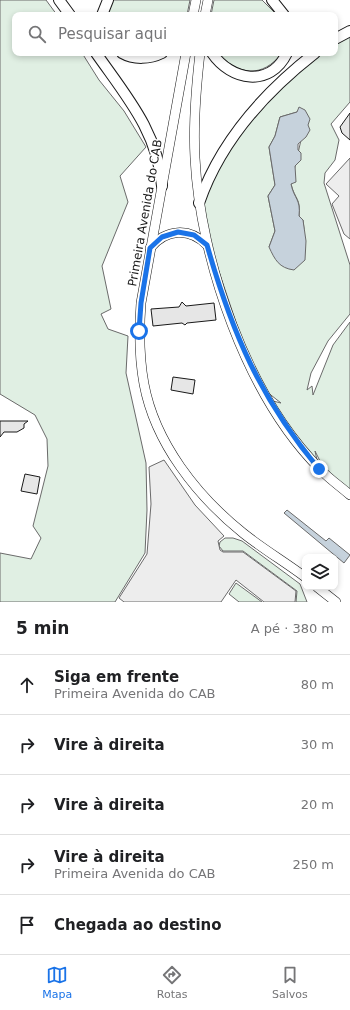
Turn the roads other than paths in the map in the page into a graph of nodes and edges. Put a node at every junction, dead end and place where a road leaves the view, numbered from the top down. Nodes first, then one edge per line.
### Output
1 (59, 0) edge
2 (108, 0) edge
3 (196, 0) edge
4 (208, 0) edge
5 (272, 0) edge
6 (68, 12) edge
7 (103, 12) edge
8 (194, 12) edge
9 (206, 12) edge
10 (282, 12) edge
11 (350, 31) edge
12 (338, 37) edge
13 (98, 56) edge
14 (131, 56) edge
15 (153, 56) edge
16 (185, 56) edge
17 (200, 56) edge
18 (215, 56) edge
19 (284, 56) edge
20 (312, 56) edge
21 (162, 186) junction
22 (199, 203) junction
23 (207, 245) junction
24 (150, 248) junction
25 (350, 494) edge
26 (302, 575) edge
27 (321, 590) edge
28 (336, 602) edge

1 - 6 highway
2 - 7 highway
3 - 8 main road
4 - 9 main road
5 - 10 highway
11 - 12 highway
13 - 21 highway
14 - 15 highway
16 - 21 main road, Primeira Avenida do CAB
17 - 22 main road
18 - 19 highway
20 - 22 highway
21 - 24 main road, Primeira Avenida do CAB
22 - 23 main road
23 - 24 main road
23 - 25 main road
24 - 26 main road, Primeira Avenida do CAB
27 - 28 main road

